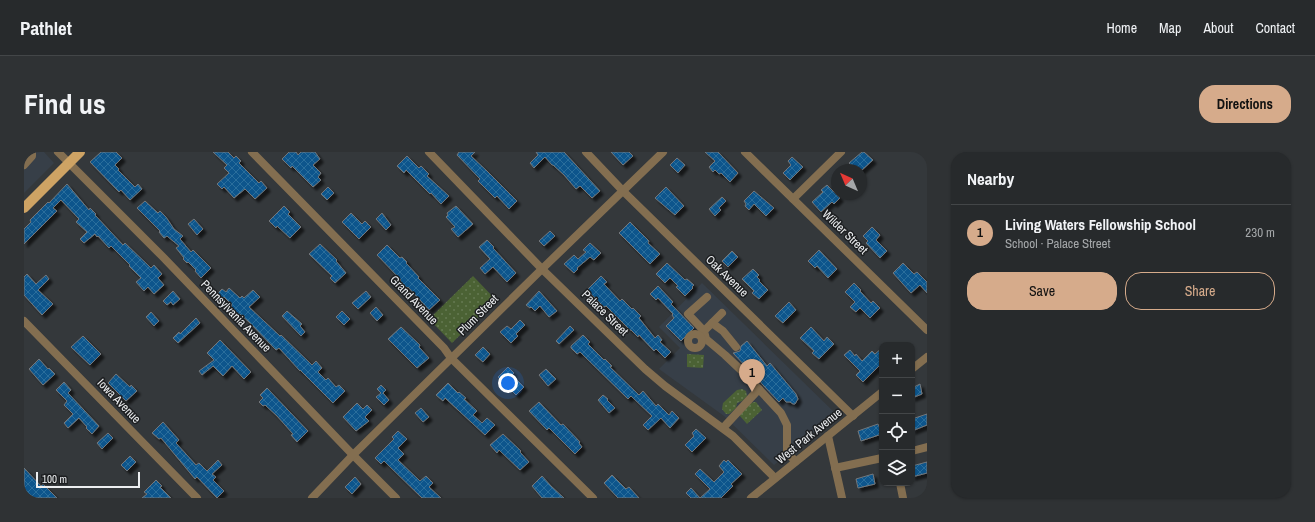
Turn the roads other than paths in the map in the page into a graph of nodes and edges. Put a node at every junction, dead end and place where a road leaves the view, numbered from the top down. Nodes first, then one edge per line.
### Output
1 (32, 152) edge
2 (58, 152) edge
3 (80, 152) edge
4 (252, 152) edge
5 (429, 152) edge
6 (586, 152) edge
7 (662, 152) edge
8 (745, 152) edge
9 (841, 152) edge
10 (69, 163) junction
11 (24, 165) edge
12 (623, 191) junction
13 (793, 199) junction
14 (24, 208) edge
15 (542, 269) junction
16 (707, 296) dead end
17 (722, 313) dead end
18 (24, 321) edge
19 (712, 324) junction
20 (927, 330) edge
21 (704, 337) junction
22 (736, 347) dead end
23 (927, 357) edge
24 (452, 358) junction
25 (915, 367) edge
26 (759, 389) junction
27 (879, 394) edge
28 (853, 416) junction
29 (723, 428) junction
30 (828, 436) junction
31 (927, 448) edge
32 (915, 450) edge
33 (353, 455) junction
34 (879, 459) edge
35 (795, 462) junction
36 (835, 468) junction
37 (775, 478) junction
38 (901, 486) edge
39 (197, 498) edge
40 (312, 498) edge
41 (396, 498) edge
42 (593, 498) edge
43 (751, 498) edge
44 (842, 498) edge
45 (903, 498) edge

1 - 11 street
2 - 10 street, Pennsylvania Avenue
3 - 10 main road
4 - 24 street, Grand Avenue
5 - 15 street, Palace Street
6 - 12 street, Oak Avenue
7 - 12 street, Plum Street
8 - 13 street, Wilder Street
9 - 13 street
10 - 14 main road
10 - 33 street, Pennsylvania Avenue
12 - 15 street, Plum Street
12 - 28 street, Oak Avenue
13 - 20 street, Wilder Street
15 - 24 street, Plum Street
15 - 29 street, Palace Street
16 - 21 street
17 - 19 street
18 - 39 street, Iowa Avenue
19 - 21 street
19 - 22 street
21 - 26 street
23 - 25 street
24 - 33 street, Plum Street
24 - 42 street, Grand Avenue
26 - 29 street
26 - 35 street
27 - 28 street, West Park Avenue
28 - 30 street, West Park Avenue
29 - 37 street, Palace Street
30 - 35 street, West Park Avenue
30 - 36 street
31 - 32 street
33 - 40 street, Plum Street
33 - 41 street, Pennsylvania Avenue
34 - 36 street
35 - 37 street, West Park Avenue
36 - 44 street
37 - 43 street, West Park Avenue
38 - 45 street

